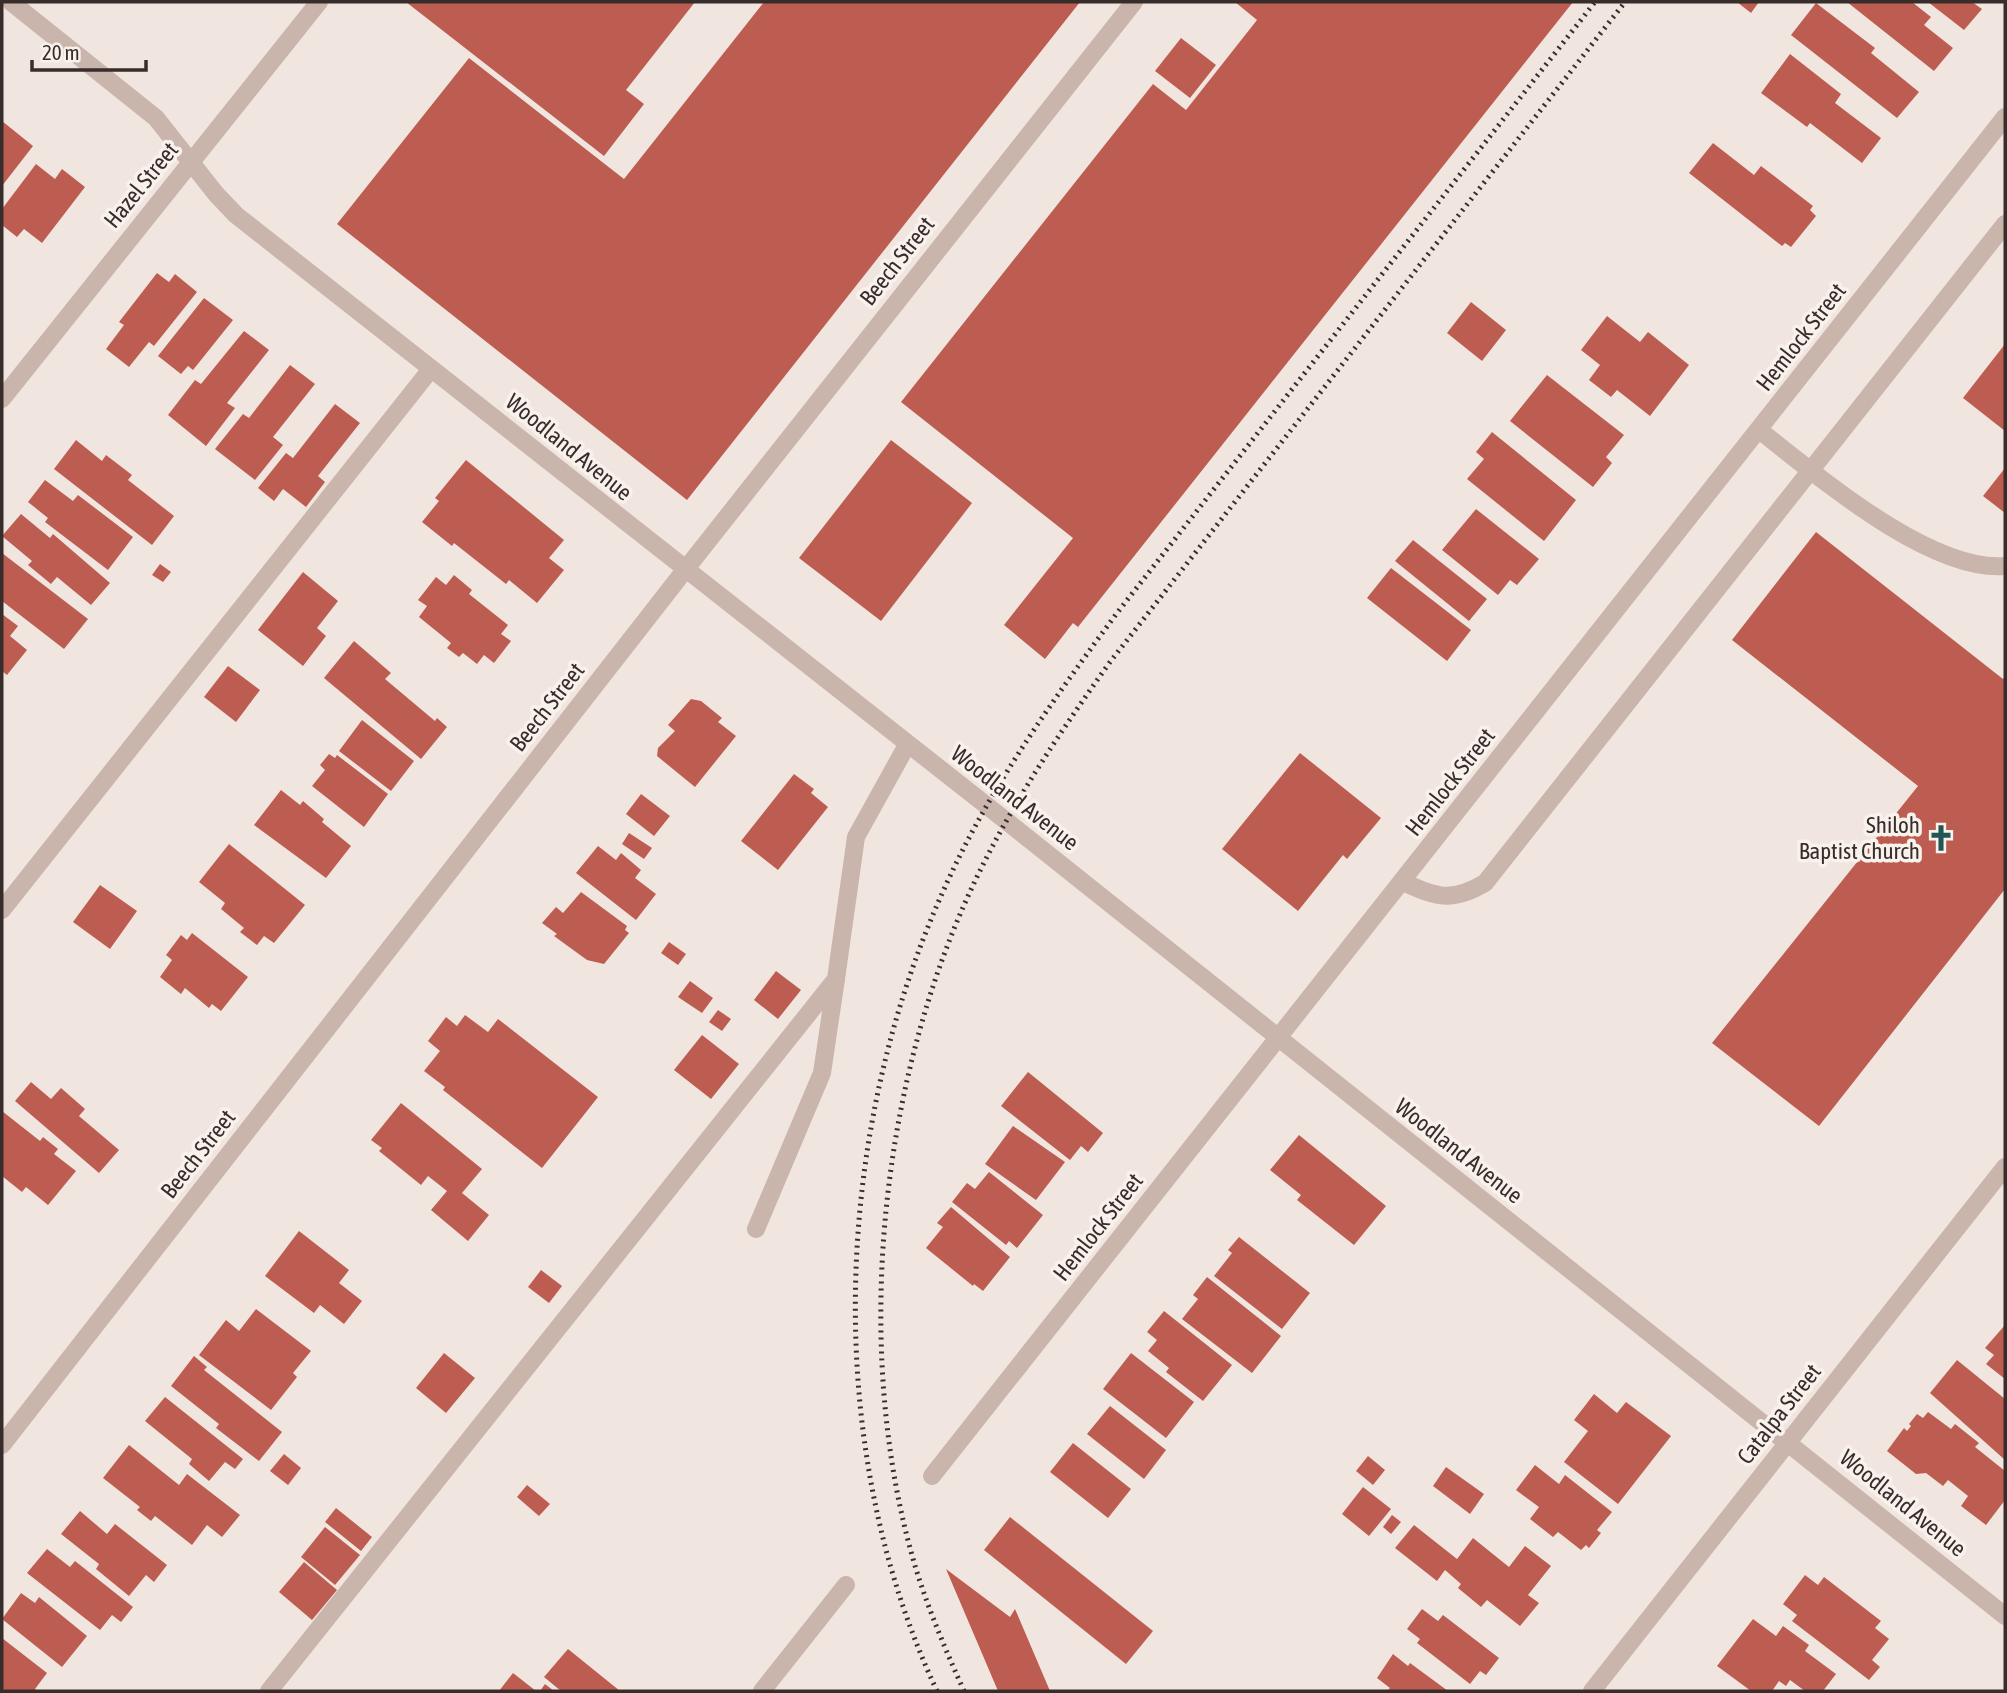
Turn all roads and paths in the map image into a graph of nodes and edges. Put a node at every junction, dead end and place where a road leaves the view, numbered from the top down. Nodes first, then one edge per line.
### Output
1 (11, 2) edge
2 (319, 2) edge
3 (1134, 2) edge
4 (2005, 117) edge
5 (190, 162) junction
6 (2005, 224) edge
7 (431, 369) junction
8 (2, 399) edge
9 (1759, 430) junction
10 (1810, 470) junction
11 (2005, 566) edge
12 (685, 570) junction
13 (907, 745) junction
14 (1402, 881) junction
15 (2, 910) edge
16 (836, 979) junction
17 (1278, 1039) junction
18 (2005, 1167) edge
19 (756, 1229) dead end
20 (1788, 1442) junction
21 (2, 1445) edge
22 (932, 1476) dead end
23 (846, 1585) dead end
24 (2005, 1616) edge
25 (269, 1691) edge
26 (762, 1691) edge
27 (1592, 1691) edge

1 - 5 street, Woodland Avenue
2 - 5 street, Hazel Street
3 - 12 street, Beech Street
4 - 9 street, Hemlock Street
5 - 7 street, Woodland Avenue
5 - 8 street, Hazel Street
6 - 10 street
7 - 12 street, Woodland Avenue
7 - 15 street
9 - 10 street
9 - 14 street, Hemlock Street
10 - 11 street
10 - 14 street
12 - 13 street, Woodland Avenue
12 - 21 street, Beech Street
13 - 16 street
13 - 17 street, Woodland Avenue
14 - 17 street, Hemlock Street
16 - 19 street
16 - 25 street
17 - 20 street, Woodland Avenue
17 - 22 street, Hemlock Street
18 - 20 street, Catalpa Street
20 - 24 street, Woodland Avenue
20 - 27 street, Catalpa Street
23 - 26 street

